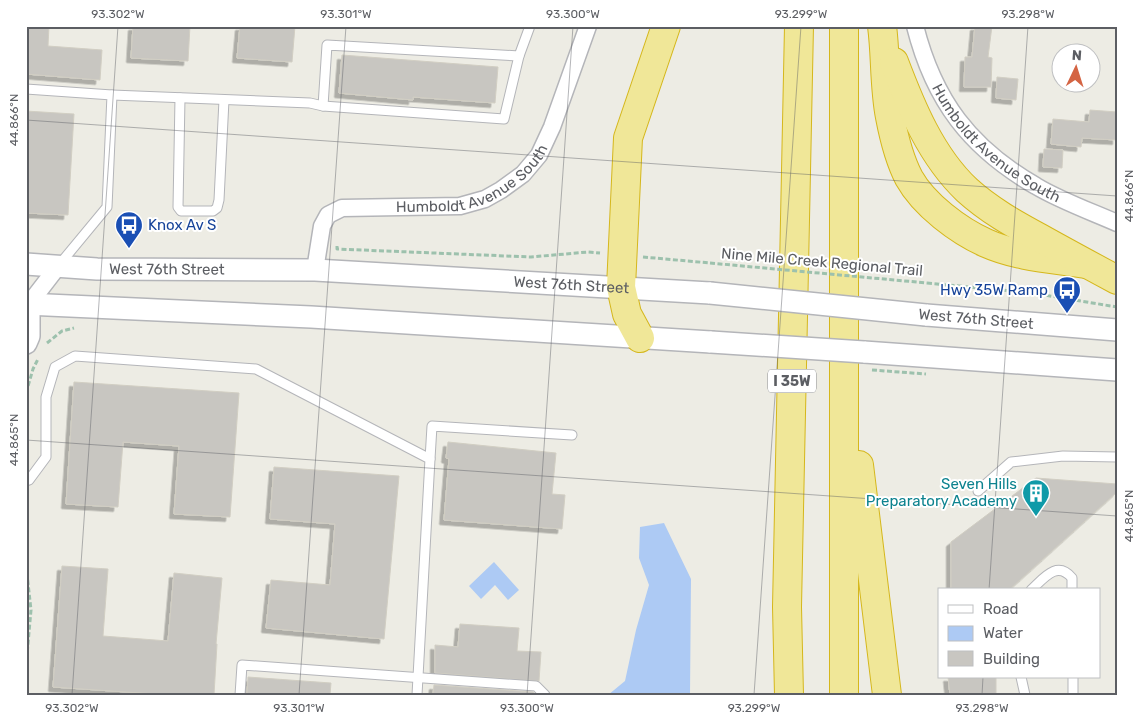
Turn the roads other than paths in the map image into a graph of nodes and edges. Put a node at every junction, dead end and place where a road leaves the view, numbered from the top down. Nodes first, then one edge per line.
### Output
1 (530, 26) edge
2 (588, 26) edge
3 (666, 26) edge
4 (799, 26) edge
5 (844, 26) edge
6 (915, 26) edge
7 (883, 30) edge
8 (519, 56) junction
9 (26, 89) edge
10 (112, 95) junction
11 (180, 98) junction
12 (224, 100) junction
13 (324, 106) junction
14 (1117, 223) edge
15 (26, 264) edge
16 (1086, 264) junction
17 (59, 265) junction
18 (315, 270) junction
19 (1117, 280) edge
20 (621, 287) junction
21 (27, 304) edge
22 (1117, 330) edge
23 (640, 338) junction
24 (37, 347) edge
25 (845, 349) junction
26 (1117, 370) edge
27 (572, 434) dead end
28 (1117, 457) edge
29 (430, 458) junction
30 (26, 481) edge
31 (978, 491) dead end
32 (1033, 588) edge
33 (1072, 588) edge
34 (787, 607) junction
35 (418, 677) junction
36 (1021, 678) edge
37 (1073, 678) edge
38 (240, 695) edge
39 (418, 695) edge
40 (545, 695) edge
41 (775, 695) edge
42 (789, 695) edge
43 (844, 695) edge
44 (887, 695) edge
45 (1025, 695) edge
46 (1074, 695) edge

1 - 8 lane
2 - 18 street, Humboldt Avenue South
3 - 20 highway
4 - 34 highway, I 35W
5 - 25 highway
6 - 14 street, Humboldt Avenue South
7 - 16 highway
7 - 16 highway
8 - 13 lane
8 - 13 lane
9 - 10 lane
10 - 11 lane
10 - 17 lane
11 - 12 lane
11 - 12 lane
12 - 13 lane
15 - 17 street, West 76th Street
16 - 19 highway
17 - 18 street, West 76th Street
17 - 21 street
18 - 20 street, West 76th Street
20 - 22 street, West 76th Street, bridge
20 - 23 highway
21 - 23 street
21 - 24 street
23 - 26 street, bridge
25 - 43 highway
25 - 44 highway
27 - 29 lane
28 - 31 lane
29 - 30 lane
29 - 35 lane
32 - 33 lane
34 - 41 highway
34 - 42 highway, I 35W
35 - 38 lane
35 - 39 lane
35 - 40 lane
36 - 45 lane
37 - 46 lane

